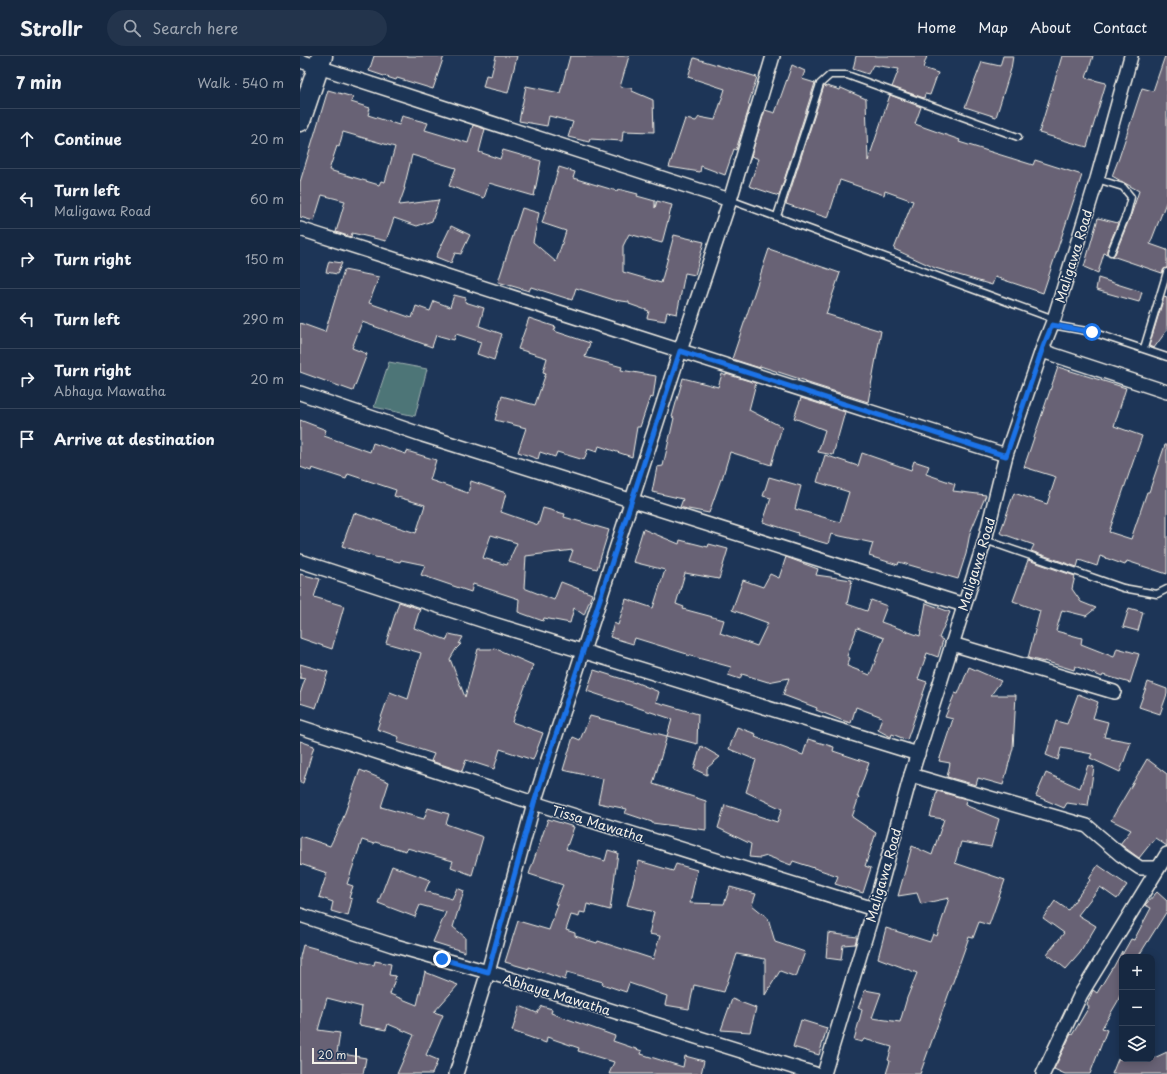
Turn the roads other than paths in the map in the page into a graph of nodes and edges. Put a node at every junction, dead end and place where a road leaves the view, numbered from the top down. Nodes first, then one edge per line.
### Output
1 (773, 56) edge
2 (1131, 56) edge
3 (313, 61) edge
4 (300, 121) edge
5 (1018, 137) dead end
6 (1096, 179) junction
7 (730, 200) junction
8 (777, 216) junction
9 (300, 229) edge
10 (1111, 252) dead end
11 (1167, 272) edge
12 (1053, 322) junction
13 (1144, 348) junction
14 (680, 351) junction
15 (1042, 351) junction
16 (1167, 357) edge
17 (1167, 392) edge
18 (300, 393) edge
19 (1006, 456) junction
20 (632, 501) junction
21 (985, 540) junction
22 (300, 561) edge
23 (1167, 589) edge
24 (964, 605) junction
25 (952, 644) junction
26 (583, 651) junction
27 (1114, 692) dead end
28 (300, 727) edge
29 (918, 754) junction
30 (911, 776) junction
31 (534, 803) junction
32 (1167, 854) edge
33 (1158, 868) junction
34 (874, 909) junction
35 (300, 915) edge
36 (488, 972) junction
37 (456, 1074) edge
38 (815, 1074) edge
39 (824, 1074) edge
40 (1043, 1074) edge

1 - 7 street
2 - 6 street, Maligawa Road
3 - 4 main road
3 - 7 street
5 - 8 lane
6 - 10 lane
6 - 12 street, Maligawa Road
7 - 8 lane
7 - 14 street
8 - 12 lane
9 - 14 street
11 - 13 lane
12 - 13 lane
12 - 15 street, Maligawa Road
13 - 16 lane
14 - 19 street
14 - 20 street
15 - 17 street
15 - 19 street, Maligawa Road
18 - 20 street
19 - 21 street, Maligawa Road
20 - 24 street
20 - 26 street
21 - 23 lane
21 - 24 street, Maligawa Road
22 - 26 street
24 - 25 street, Maligawa Road
25 - 27 street
25 - 29 street, Maligawa Road
26 - 29 street
26 - 31 street
28 - 31 street, Tissa Mawatha
29 - 30 street, Maligawa Road
30 - 33 street
30 - 34 street, Maligawa Road
31 - 34 street, Tissa Mawatha
31 - 36 street
32 - 33 street
33 - 40 street
34 - 39 street, Maligawa Road
35 - 36 street, Abhaya Mawatha
36 - 37 street
36 - 38 street, Abhaya Mawatha

